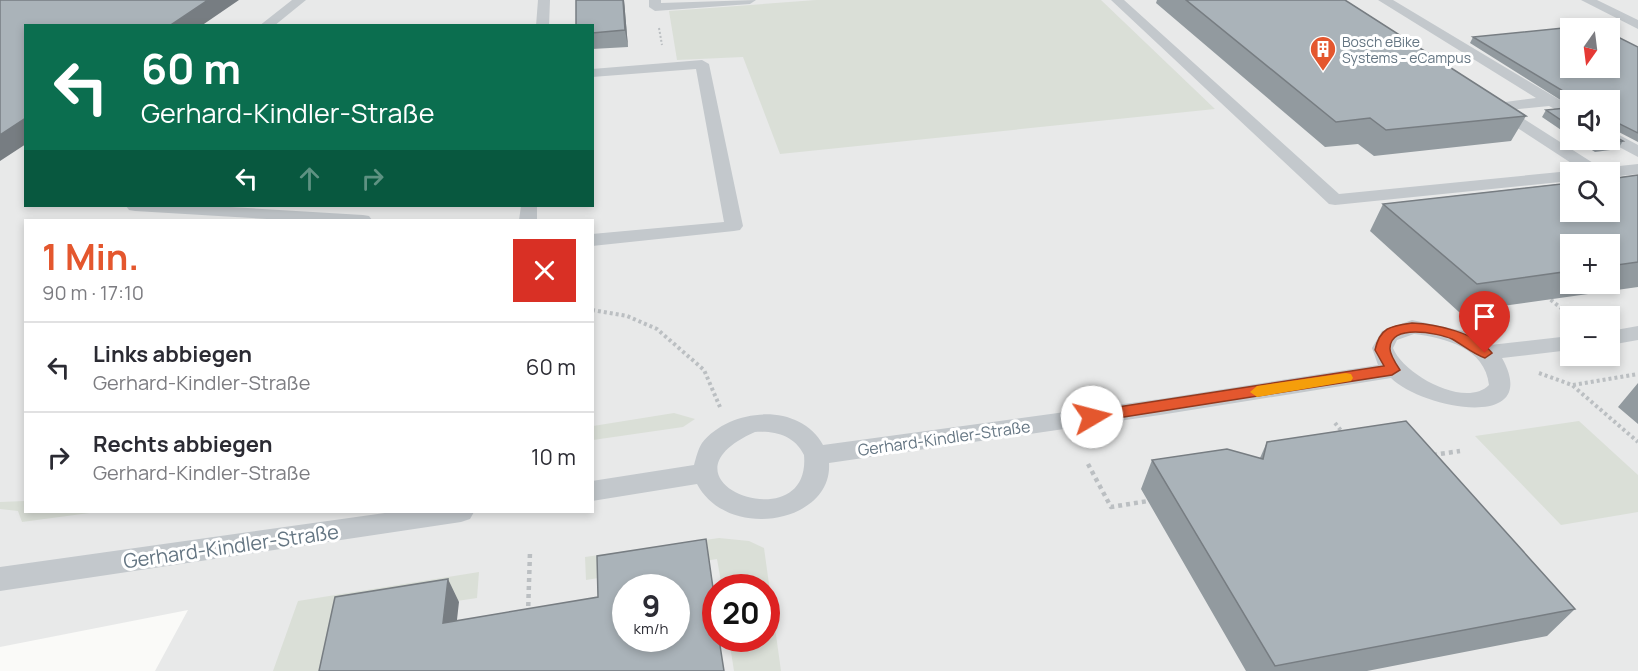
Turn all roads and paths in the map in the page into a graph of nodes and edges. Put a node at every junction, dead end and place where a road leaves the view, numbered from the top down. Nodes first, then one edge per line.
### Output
1 (300, 0) edge
2 (544, 0) edge
3 (750, 0) edge
4 (1117, 0) edge
5 (1384, 0) edge
6 (1587, 0) edge
7 (655, 4) edge
8 (268, 24) edge
9 (542, 24) edge
10 (1638, 25) edge
11 (662, 47) dead end
12 (594, 73) edge
13 (1552, 101) junction
14 (1560, 106) edge
15 (1620, 141) edge
16 (1638, 152) edge
17 (1581, 162) edge
18 (1638, 169) edge
19 (1620, 171) edge
20 (1560, 177) edge
21 (151, 207) edge
22 (347, 219) edge
23 (594, 240) edge
24 (1544, 294) edge
25 (1560, 307) edge
26 (594, 310) edge
27 (1638, 333) edge
28 (1620, 336) edge
29 (1560, 344) edge
30 (1509, 352) junction
31 (1485, 353) junction
32 (1392, 370) junction
33 (1638, 374) edge
34 (1572, 385) junction
35 (723, 413) dead end
36 (1335, 423) dead end
37 (1348, 439) edge
38 (1638, 442) edge
39 (1460, 451) dead end
40 (816, 455) junction
41 (1429, 456) edge
42 (1088, 464) dead end
43 (704, 473) junction
44 (594, 491) edge
45 (1148, 501) dead end
46 (454, 513) edge
47 (530, 552) dead end
48 (0, 579) edge
49 (527, 621) edge

1 - 8 lane
2 - 9 lane
3 - 7 lane
4 - 20 lane
5 - 13 lane
6 - 10 lane
7 - 11 path
12 - 23 lane
13 - 14 lane
13 - 17 lane
15 - 16 lane
18 - 19 lane
21 - 22 lane
24 - 25 path
26 - 35 path
27 - 28 lane
29 - 30 lane
30 - 31 lane
30 - 34 path
31 - 32 lane
31 - 32 lane
32 - 40 lane, Gerhard-Kindler-Straße
33 - 34 path
34 - 38 path
36 - 37 path
39 - 41 path
40 - 43 lane
40 - 43 lane
42 - 45 path
43 - 44 lane
46 - 48 lane, Gerhard-Kindler-Straße
47 - 49 path

